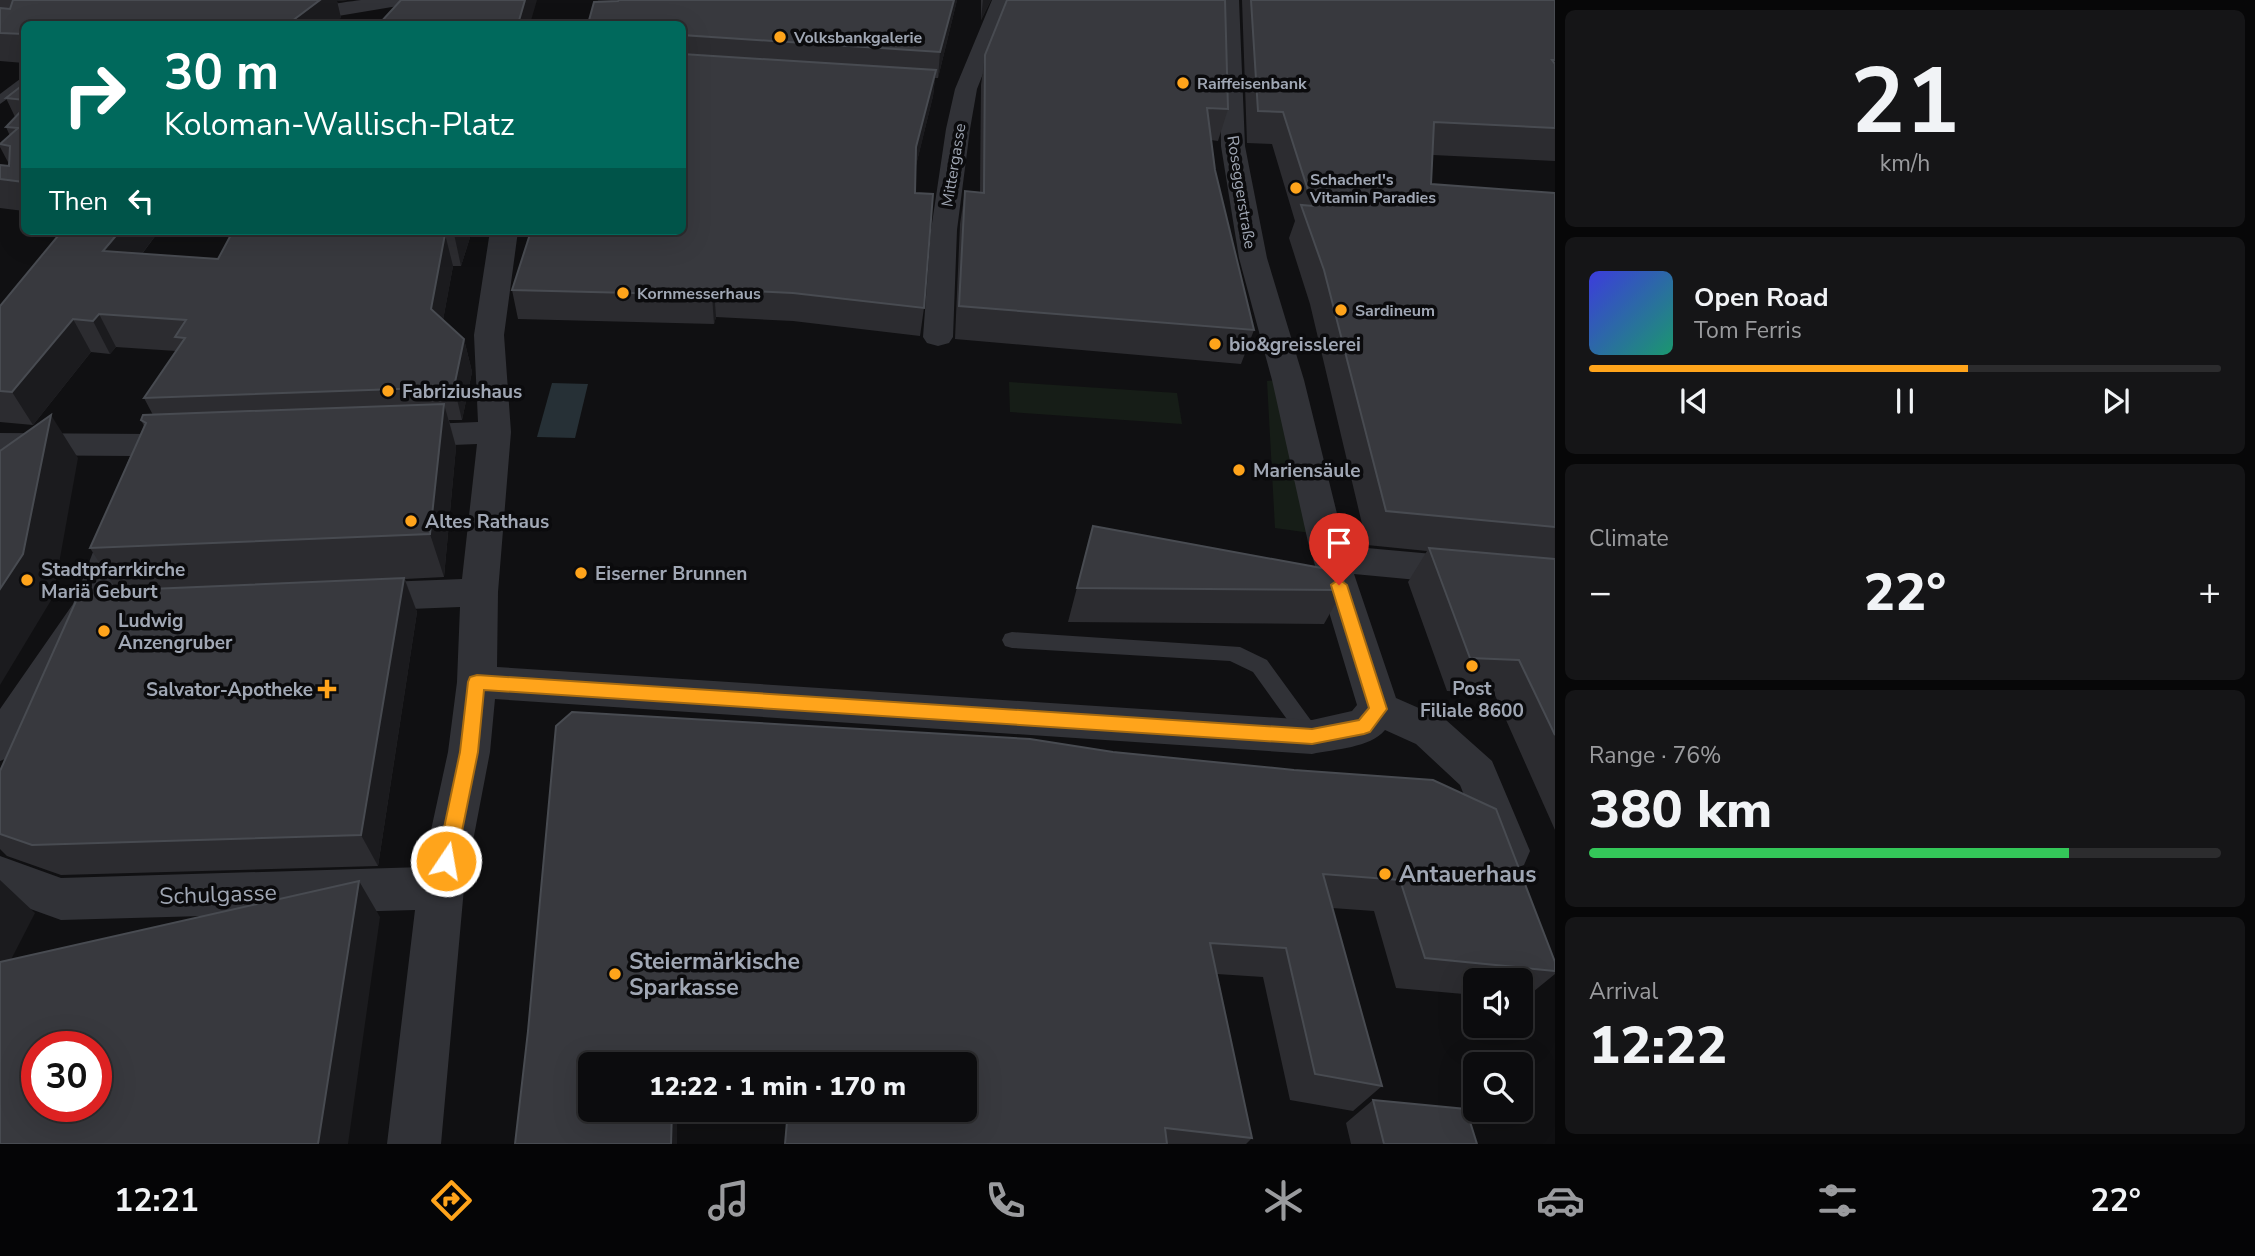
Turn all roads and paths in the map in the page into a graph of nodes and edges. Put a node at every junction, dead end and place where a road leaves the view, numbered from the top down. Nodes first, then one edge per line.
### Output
1 (398, 0) edge
2 (1002, 0) edge
3 (1229, 0) edge
4 (314, 7) edge
5 (295, 21) edge
6 (21, 84) edge
7 (940, 87) dead end
8 (966, 89) junction
9 (0, 100) edge
10 (503, 235) edge
11 (489, 335) joint
12 (938, 337) dead end
13 (495, 432) junction
14 (373, 437) edge
15 (0, 444) edge
16 (1342, 558) junction
17 (1555, 579) edge
18 (480, 592) junction
19 (322, 599) edge
20 (131, 607) edge
21 (90, 608) junction
22 (1012, 640) dead end
23 (477, 682) junction
24 (1379, 709) junction
25 (1312, 737) junction
26 (0, 743) edge
27 (0, 877) edge
28 (441, 888) junction
29 (1524, 889) edge
30 (414, 1144) edge

1 - 4 street
2 - 8 street, Mittergasse
3 - 16 street, Roseggerstraße
4 - 5 street
6 - 9 lane
7 - 8 street
8 - 12 street, Mittergasse
10 - 11 street
11 - 13 street
13 - 14 street
13 - 18 street
15 - 21 street
16 - 17 street
16 - 24 street, Roseggerstraße
18 - 19 street
18 - 23 street
20 - 21 street
21 - 26 street
22 - 25 lane
23 - 25 street
23 - 28 street
24 - 25 street
24 - 29 street
27 - 28 street, Schulgasse
28 - 30 street

